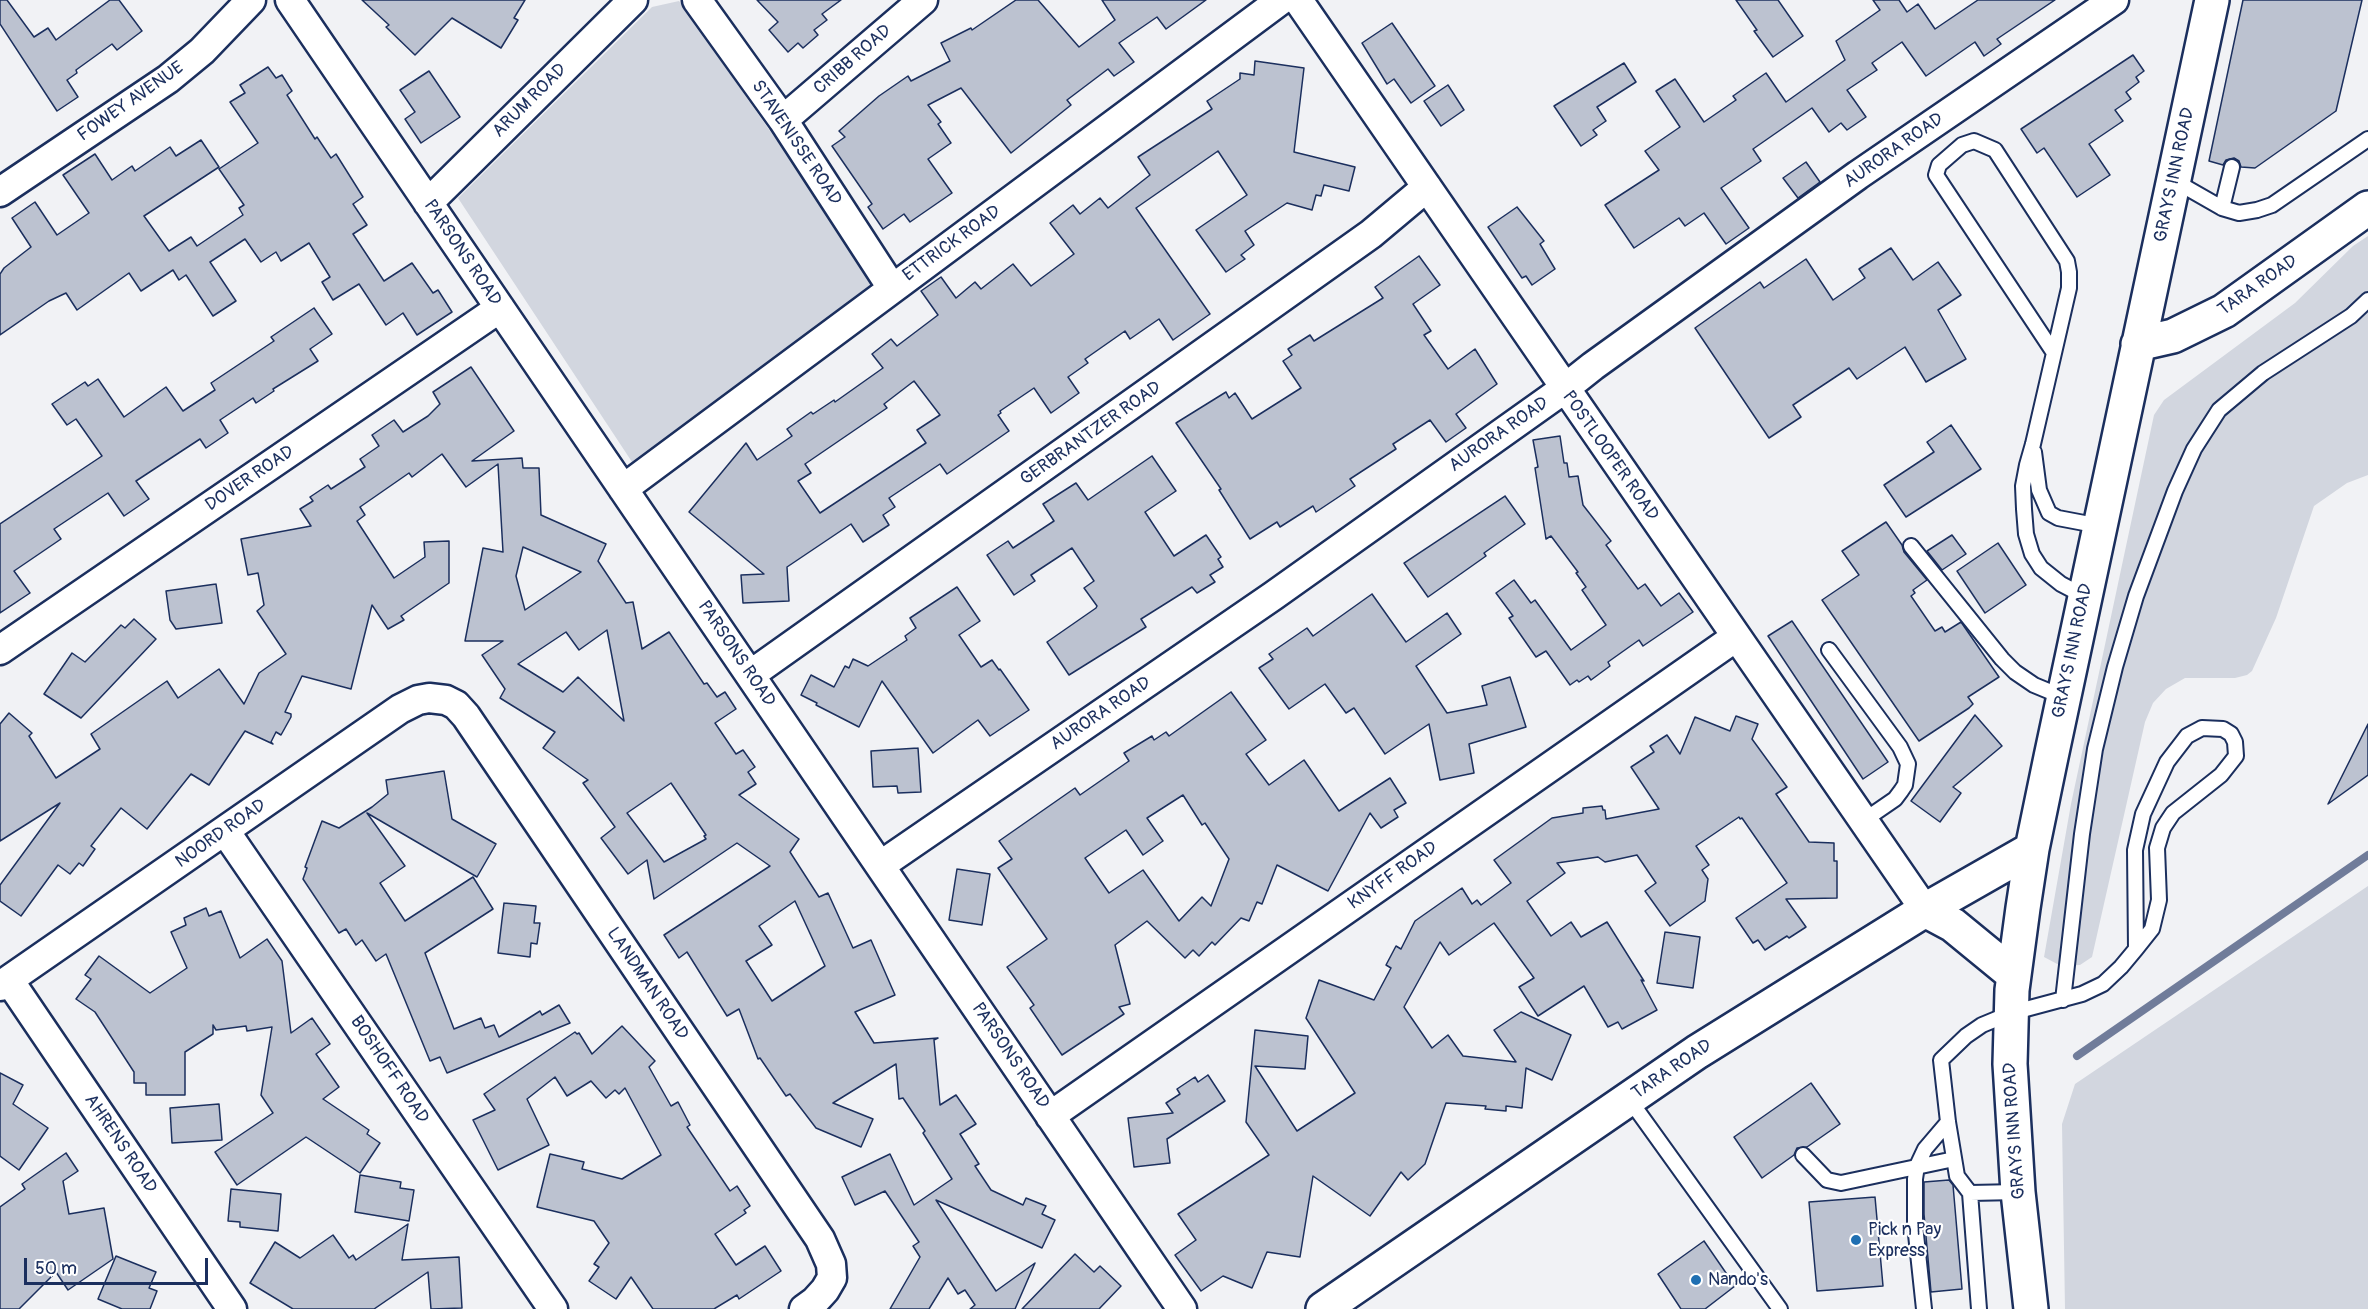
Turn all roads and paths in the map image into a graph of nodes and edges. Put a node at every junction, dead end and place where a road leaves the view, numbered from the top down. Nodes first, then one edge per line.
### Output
1 (251, 0) edge
2 (290, 0) edge
3 (633, 0) edge
4 (697, 0) edge
5 (923, 0) edge
6 (1281, 0) edge
7 (1298, 0) edge
8 (2114, 0) edge
9 (2212, 0) edge
10 (783, 120) junction
11 (2368, 139) edge
12 (2232, 167) dead end
13 (2173, 180) junction
14 (1427, 187) junction
15 (0, 192) edge
16 (428, 203) junction
17 (2222, 208) junction
18 (2368, 208) edge
19 (892, 288) junction
20 (2368, 300) edge
21 (500, 308) junction
22 (2138, 344) junction
23 (2054, 352) junction
24 (1564, 389) junction
25 (2033, 444) junction
26 (623, 489) junction
27 (2100, 526) junction
28 (1911, 546) dead end
29 (2085, 596) junction
30 (1736, 637) junction
31 (0, 650) edge
32 (1829, 650) dead end
33 (750, 675) junction
34 (2063, 697) junction
35 (446, 700) joint
36 (1863, 821) junction
37 (225, 831) junction
38 (2032, 849) junction
39 (881, 865) junction
40 (1925, 910) junction
41 (2136, 949) junction
42 (2014, 975) junction
43 (4, 983) edge
44 (2063, 1000) junction
45 (2010, 1013) junction
46 (1629, 1098) junction
47 (1050, 1116) junction
48 (1948, 1122) junction
49 (1803, 1155) dead end
50 (1954, 1159) junction
51 (1917, 1166) junction
52 (2018, 1192) junction
53 (1970, 1193) junction
54 (232, 1309) edge
55 (553, 1309) edge
56 (804, 1309) edge
57 (1182, 1309) edge
58 (1323, 1309) edge
59 (1780, 1309) edge
60 (1924, 1309) edge
61 (1979, 1309) edge
62 (2031, 1309) edge

1 - 15 street, FOWEY AVENUE
2 - 16 street, PARSONS ROAD
3 - 16 street, ARUM ROAD
4 - 10 street, STAVENISSE ROAD
5 - 10 street, CRIBB ROAD
6 - 19 street, ETTRICK ROAD
7 - 14 street, POSTLOOPER ROAD
8 - 24 street, AURORA ROAD
9 - 13 street, GRAYS INN ROAD
10 - 19 street, STAVENISSE ROAD
11 - 17 lane
12 - 17 lane
13 - 17 lane
13 - 22 street, GRAYS INN ROAD
14 - 24 street, POSTLOOPER ROAD
14 - 33 street, GERBRANTZER ROAD
16 - 21 street, PARSONS ROAD
18 - 22 street, TARA ROAD
19 - 26 street, ETTRICK ROAD
20 - 44 lane
21 - 26 street, PARSONS ROAD
21 - 31 street, DOVER ROAD
22 - 27 street, GRAYS INN ROAD
23 - 23 lane
23 - 25 lane
24 - 30 street, POSTLOOPER ROAD
24 - 39 street, AURORA ROAD
25 - 27 lane
25 - 29 lane
26 - 33 street, PARSONS ROAD
27 - 29 street, GRAYS INN ROAD
28 - 34 lane
29 - 34 street, GRAYS INN ROAD
30 - 36 street, POSTLOOPER ROAD
30 - 47 street, KNYFF ROAD
32 - 36 lane
33 - 39 street, PARSONS ROAD
34 - 38 street, GRAYS INN ROAD
35 - 37 street, NOORD ROAD
35 - 56 street, LANDMAN ROAD
36 - 40 street, POSTLOOPER ROAD
37 - 43 street, NOORD ROAD
37 - 55 street, BOSHOFF ROAD
38 - 40 street, TARA ROAD
38 - 42 street, GRAYS INN ROAD
39 - 47 street, PARSONS ROAD
40 - 42 street
40 - 46 street, TARA ROAD
41 - 41 lane
41 - 44 lane
42 - 45 street, GRAYS INN ROAD
43 - 54 street, AHRENS ROAD
44 - 45 lane
45 - 48 lane
45 - 52 street, GRAYS INN ROAD
46 - 58 street, TARA ROAD
46 - 59 lane
47 - 57 street, PARSONS ROAD
48 - 50 lane
48 - 51 lane
49 - 51 lane
50 - 51 lane
50 - 53 lane
51 - 60 lane
52 - 53 lane
52 - 62 street, GRAYS INN ROAD
53 - 61 lane

